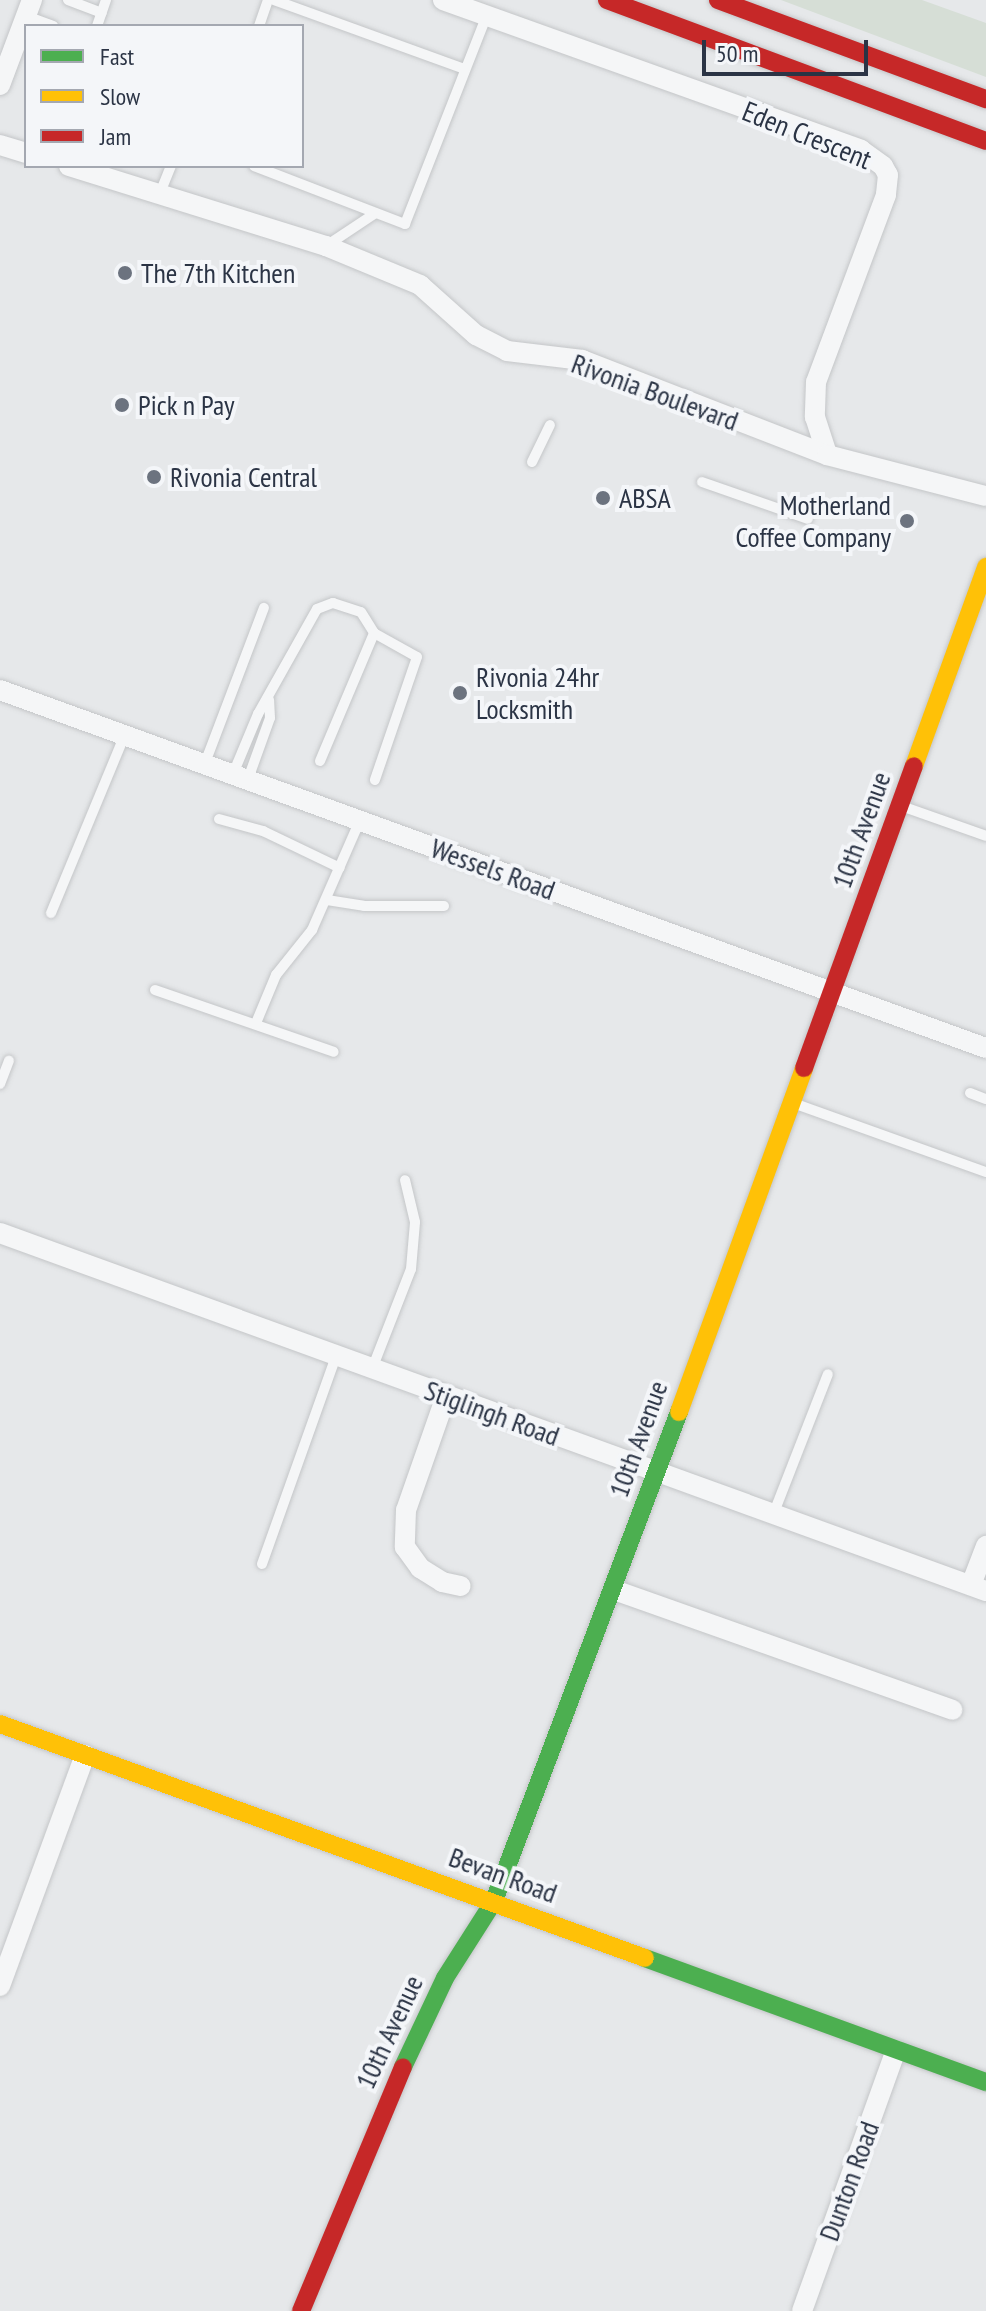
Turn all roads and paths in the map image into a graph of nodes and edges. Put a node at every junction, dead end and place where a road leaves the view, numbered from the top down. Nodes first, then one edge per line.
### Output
1 (68, 0) edge
2 (106, 0) edge
3 (271, 0) edge
4 (443, 0) edge
5 (607, 0) edge
6 (718, 0) edge
7 (29, 8) edge
8 (102, 13) junction
9 (487, 15) junction
10 (50, 24) edge
11 (98, 24) edge
12 (260, 24) edge
13 (465, 69) junction
14 (0, 85) edge
15 (986, 99) edge
16 (986, 141) edge
17 (0, 145) edge
18 (24, 152) edge
19 (76, 168) edge
20 (170, 168) edge
21 (259, 168) edge
22 (160, 193) junction
23 (374, 214) junction
24 (326, 246) junction
25 (550, 425) dead end
26 (827, 455) junction
27 (532, 462) dead end
28 (702, 482) dead end
29 (986, 496) edge
30 (808, 519) dead end
31 (986, 567) edge
32 (264, 608) dead end
33 (374, 633) junction
34 (0, 690) edge
35 (125, 734) junction
36 (320, 761) dead end
37 (205, 763) junction
38 (240, 776) junction
39 (375, 780) dead end
40 (899, 806) junction
41 (219, 819) dead end
42 (360, 820) junction
43 (986, 836) edge
44 (340, 868) junction
45 (327, 900) junction
46 (444, 906) dead end
47 (51, 913) dead end
48 (155, 990) dead end
49 (831, 993) junction
50 (256, 1023) junction
51 (986, 1048) edge
52 (334, 1052) dead end
53 (9, 1061) dead end
54 (0, 1084) edge
55 (970, 1093) dead end
56 (986, 1099) edge
57 (791, 1103) junction
58 (986, 1172) edge
59 (405, 1180) dead end
60 (0, 1233) edge
61 (336, 1356) junction
62 (372, 1369) junction
63 (828, 1374) dead end
64 (446, 1396) junction
65 (655, 1473) junction
66 (773, 1515) junction
67 (986, 1546) edge
68 (262, 1564) dead end
69 (461, 1586) dead end
70 (978, 1588) edge
71 (614, 1590) junction
72 (952, 1710) dead end
73 (0, 1724) edge
74 (85, 1755) junction
75 (494, 1901) junction
76 (0, 1986) edge
77 (896, 2050) junction
78 (986, 2082) edge
79 (301, 2311) edge
80 (802, 2311) edge

1 - 8 lane
2 - 8 lane
3 - 12 lane
3 - 13 lane
4 - 9 street, Eden Crescent
5 - 16 street
6 - 15 street
7 - 10 lane
7 - 14 street
8 - 11 lane
9 - 13 lane
9 - 26 street, Eden Crescent
13 - 23 lane
17 - 18 street
19 - 22 street, Rivonia Boulevard
20 - 22 lane
21 - 23 lane
22 - 24 street, Rivonia Boulevard
23 - 24 lane
24 - 26 street, Rivonia Boulevard
25 - 27 lane
26 - 29 street, Rivonia Boulevard
28 - 30 lane
31 - 40 street, 10th Avenue
32 - 37 lane
33 - 36 lane
33 - 38 lane
33 - 39 lane
34 - 35 street, Wessels Road
35 - 37 street, Wessels Road
35 - 47 lane
37 - 38 street, Wessels Road
38 - 42 street, Wessels Road
40 - 43 lane
40 - 49 street, 10th Avenue
41 - 44 lane
42 - 44 lane
42 - 49 street, Wessels Road
44 - 45 lane
45 - 46 lane
45 - 50 lane
48 - 50 lane
49 - 51 street, Wessels Road
49 - 57 street, 10th Avenue
50 - 52 lane
53 - 54 lane
55 - 56 lane
57 - 58 lane
57 - 65 street, 10th Avenue
59 - 62 lane
60 - 61 street, Stiglingh Road
61 - 62 street, Stiglingh Road
61 - 68 lane
62 - 64 street, Stiglingh Road
63 - 66 lane
64 - 65 street, Stiglingh Road
64 - 69 street
65 - 66 street, Stiglingh Road
65 - 71 street, 10th Avenue
66 - 70 street, Stiglingh Road
67 - 70 street
71 - 72 street
71 - 75 street, 10th Avenue
73 - 74 street, Bevan Road
74 - 75 street, Bevan Road
74 - 76 street
75 - 77 street, Bevan Road
75 - 79 street, 10th Avenue
77 - 78 street, Bevan Road
77 - 80 street, Dunton Road

